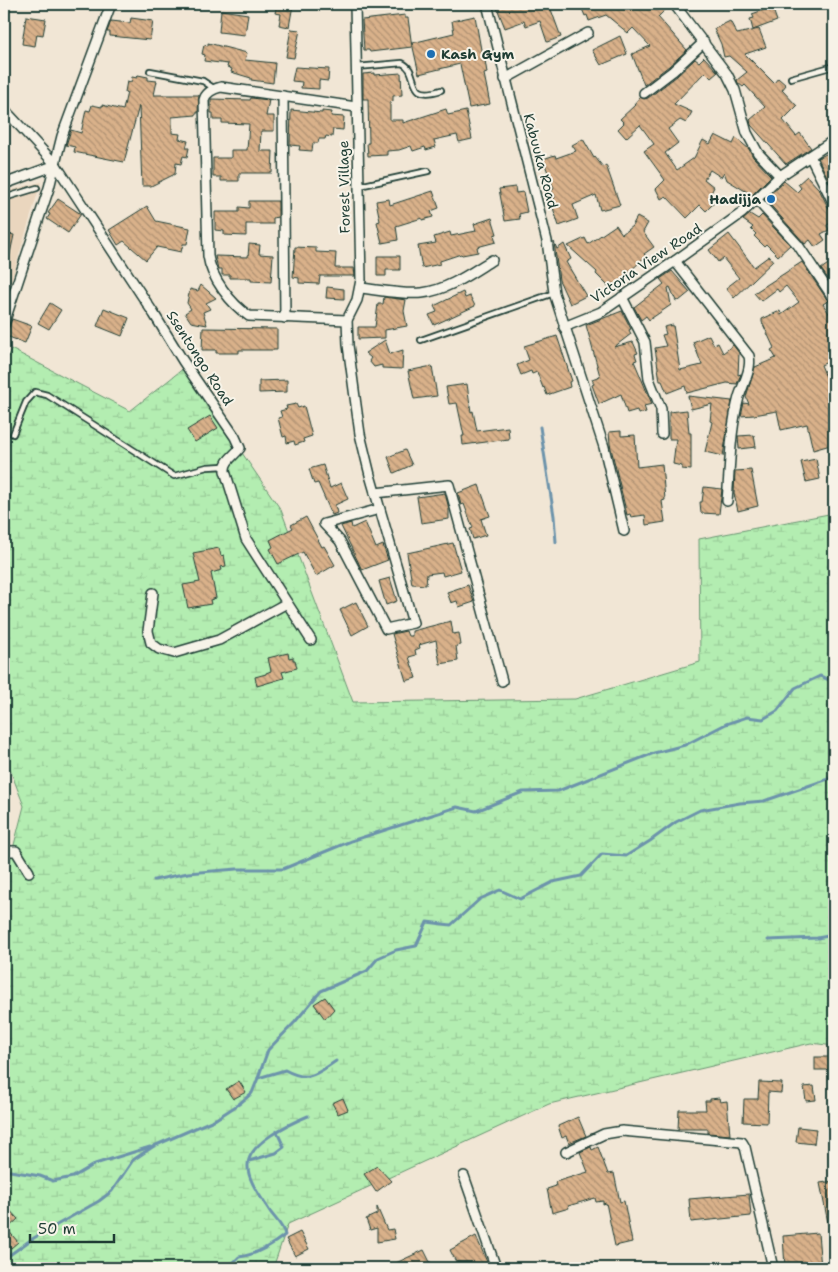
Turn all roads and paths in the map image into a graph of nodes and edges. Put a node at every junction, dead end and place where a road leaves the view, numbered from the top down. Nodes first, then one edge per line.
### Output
1 (111, 4) edge
2 (355, 4) edge
3 (487, 4) edge
4 (674, 4) edge
5 (588, 33) dead end
6 (704, 42) junction
7 (834, 66) edge
8 (356, 67) junction
9 (150, 71) dead end
10 (791, 78) dead end
11 (505, 79) junction
12 (215, 89) junction
13 (441, 90) dead end
14 (644, 93) dead end
15 (283, 96) junction
16 (356, 107) junction
17 (4, 109) edge
18 (834, 140) edge
19 (810, 156) junction
20 (56, 165) junction
21 (428, 171) dead end
22 (780, 176) junction
23 (4, 184) edge
24 (358, 187) junction
25 (37, 188) dead end
26 (4, 198) edge
27 (757, 200) junction
28 (834, 204) edge
29 (492, 260) dead end
30 (675, 261) junction
31 (360, 288) junction
32 (554, 293) junction
33 (622, 298) junction
34 (834, 299) edge
35 (284, 318) junction
36 (347, 320) junction
37 (4, 323) edge
38 (564, 327) junction
39 (421, 340) dead end
40 (13, 434) dead end
41 (662, 434) dead end
42 (224, 466) junction
43 (375, 493) junction
44 (727, 501) dead end
45 (380, 508) junction
46 (624, 530) dead end
47 (153, 593) dead end
48 (287, 603) junction
49 (311, 640) dead end
50 (502, 681) dead end
51 (4, 852) edge
52 (29, 872) dead end
53 (566, 1152) dead end
54 (464, 1176) dead end
55 (496, 1268) edge
56 (773, 1268) edge

1 - 20 street
2 - 8 street, Forest Village
3 - 11 street, Kabuuka Road
4 - 6 street
5 - 11 street
6 - 14 street
6 - 22 street
7 - 10 lane
8 - 13 lane
8 - 16 street, Forest Village
9 - 12 lane
11 - 32 street, Kabuuka Road
12 - 15 street
12 - 35 street
15 - 16 street
15 - 35 street
16 - 24 street, Forest Village
17 - 20 street, Ssentongo Road
18 - 19 street, Victoria View Road
19 - 22 street, Victoria View Road
19 - 28 street
20 - 23 street
20 - 37 street
20 - 42 street, Ssentongo Road
21 - 24 lane
22 - 27 street, Victoria View Road
24 - 31 street, Forest Village
25 - 26 lane
27 - 30 street, Victoria View Road
27 - 34 street
29 - 31 street
30 - 33 street, Victoria View Road
30 - 44 street
31 - 36 street, Forest Village
32 - 38 street, Kabuuka Road
32 - 39 lane
33 - 38 street, Victoria View Road
33 - 41 street
35 - 36 street
36 - 43 street, Forest Village
38 - 46 street, Kabuuka Road
40 - 42 lane
42 - 48 street
43 - 45 street, Forest Village
43 - 50 street
45 - 45 street, Forest Village
47 - 48 street
48 - 49 street
51 - 52 street
53 - 56 street
54 - 55 street

